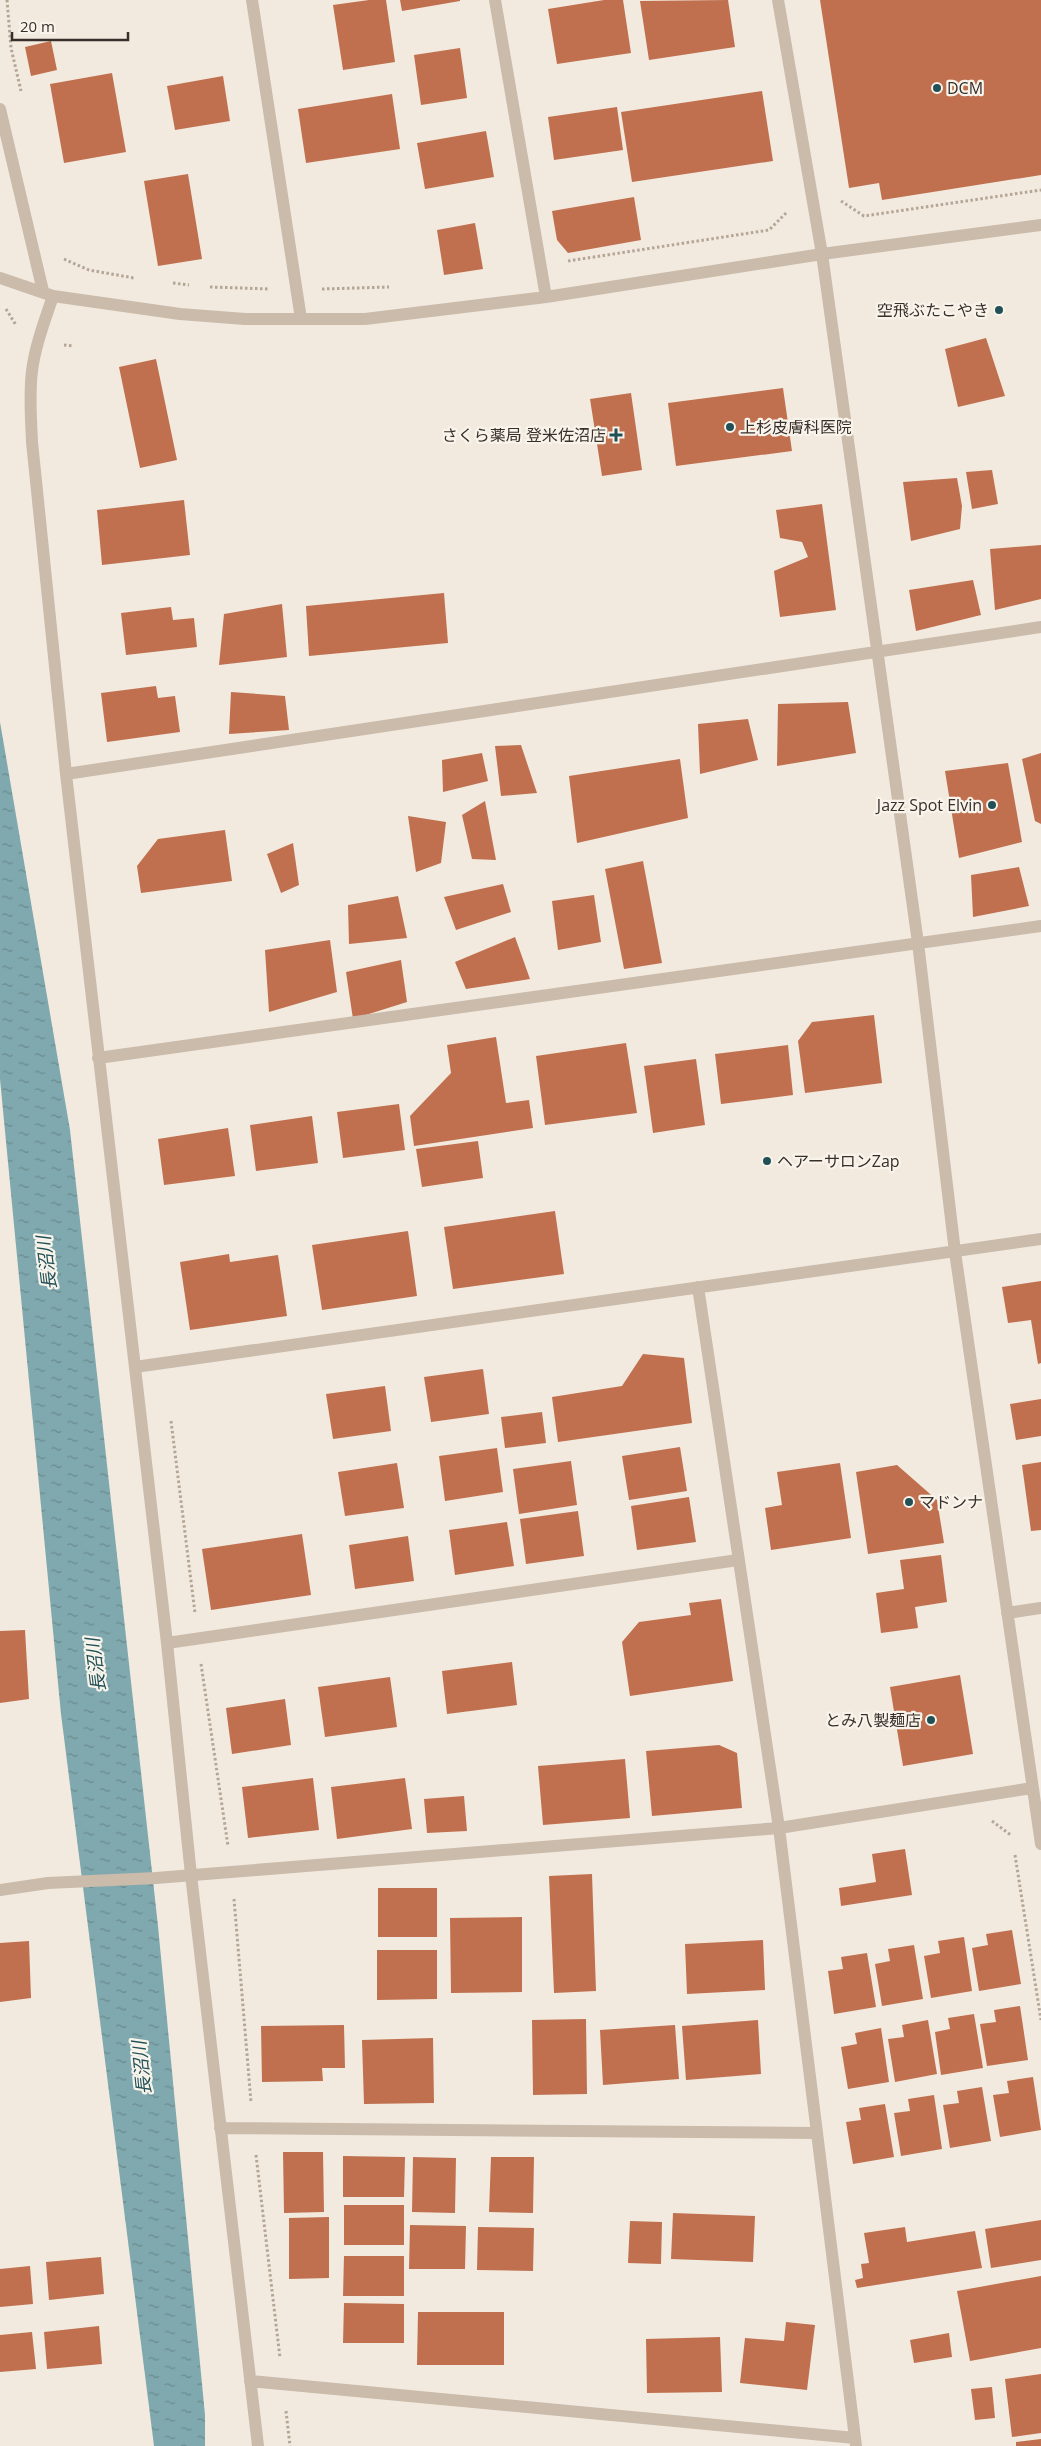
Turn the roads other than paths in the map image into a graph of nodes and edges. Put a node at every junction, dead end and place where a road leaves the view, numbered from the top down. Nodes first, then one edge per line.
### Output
1 (252, 0) edge
2 (495, 0) edge
3 (778, 0) edge
4 (0, 110) edge
5 (1041, 225) edge
6 (822, 254) junction
7 (1, 278) edge
8 (48, 294) junction
9 (546, 297) junction
10 (301, 320) junction
11 (1041, 627) edge
12 (876, 651) junction
13 (66, 774) junction
14 (1041, 926) edge
15 (918, 943) junction
16 (98, 1058) junction
17 (1041, 1239) edge
18 (955, 1252) junction
19 (698, 1287) junction
20 (135, 1367) junction
21 (738, 1560) junction
22 (1041, 1608) edge
23 (1007, 1613) junction
24 (167, 1643) junction
25 (1032, 1788) junction
26 (779, 1828) junction
27 (1041, 1844) edge
28 (192, 1875) junction
29 (0, 1890) edge
30 (220, 2128) junction
31 (816, 2133) junction
32 (250, 2381) junction
33 (856, 2442) edge
34 (258, 2446) edge

1 - 10 street
2 - 9 street
3 - 6 street
4 - 8 street
5 - 6 street
6 - 9 street
6 - 12 street
7 - 8 street
8 - 10 street
8 - 13 street
9 - 10 street
11 - 12 street
12 - 13 street
12 - 15 street
13 - 16 street
14 - 15 street
15 - 16 street
15 - 18 street
16 - 20 street
17 - 18 street
18 - 19 street
18 - 23 street
19 - 20 street
19 - 21 street
20 - 24 street
21 - 24 street
21 - 26 street
22 - 23 street
23 - 25 street
24 - 28 street
25 - 26 street
25 - 27 street
26 - 28 street
26 - 31 street
28 - 29 street
28 - 30 street
30 - 31 street
30 - 32 street
31 - 33 street
32 - 33 street
32 - 34 street

